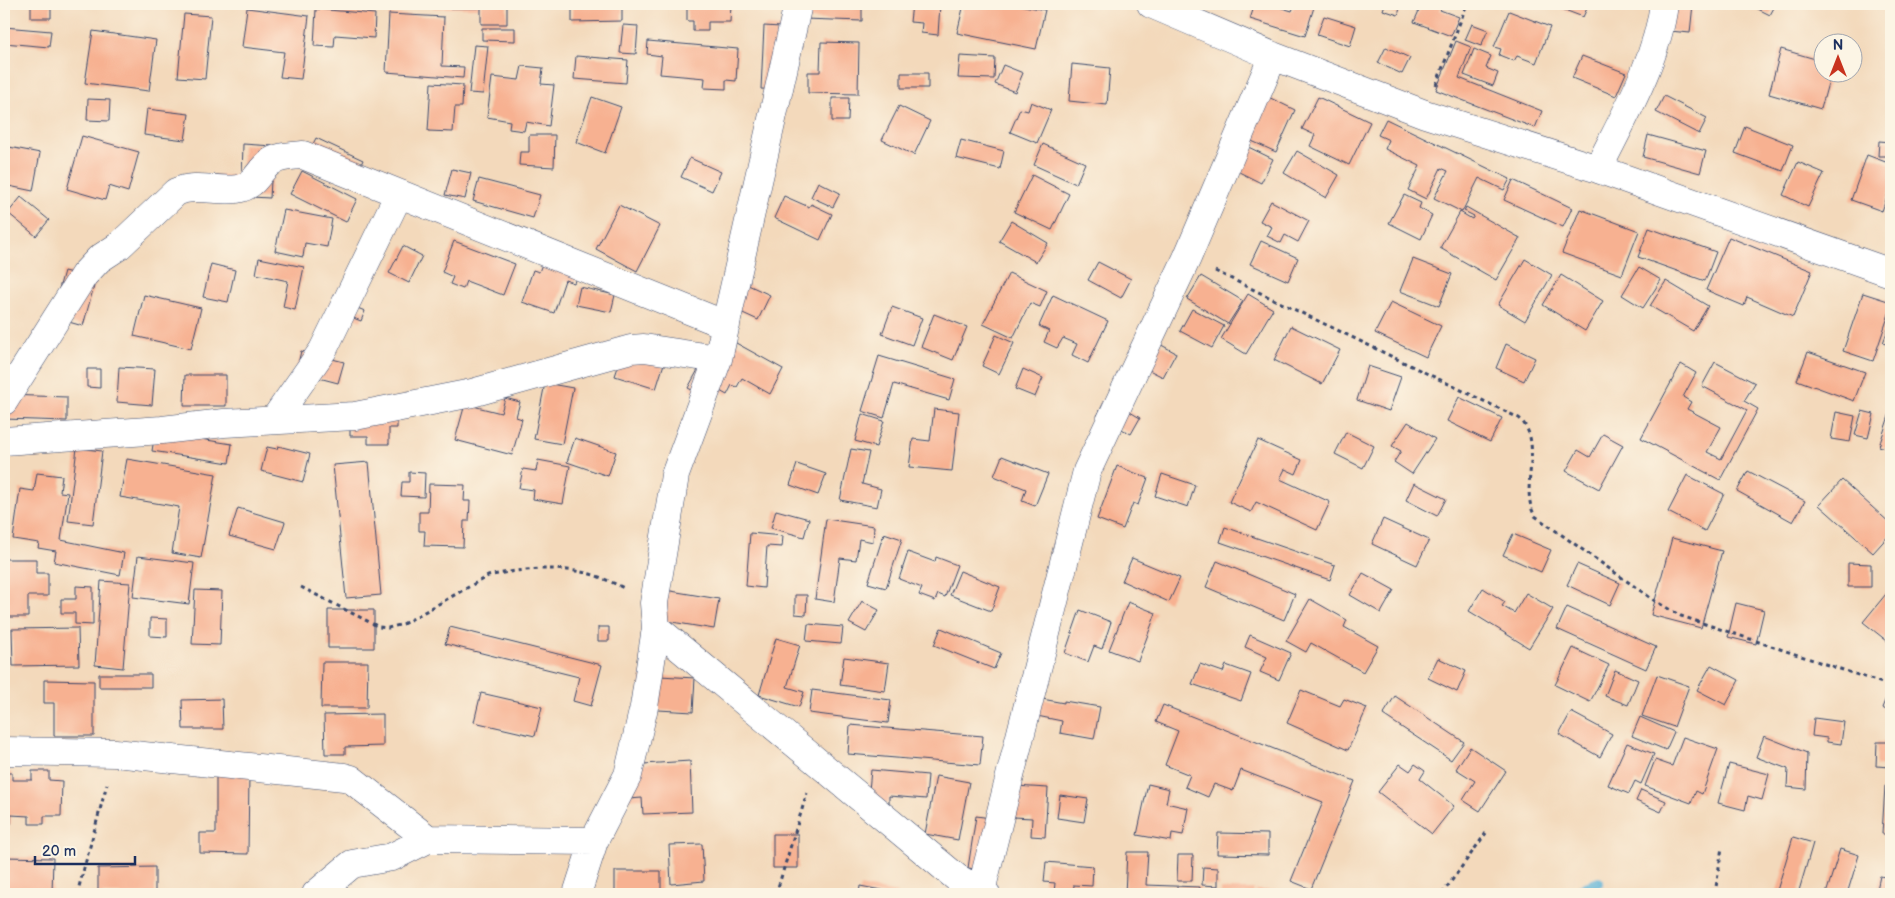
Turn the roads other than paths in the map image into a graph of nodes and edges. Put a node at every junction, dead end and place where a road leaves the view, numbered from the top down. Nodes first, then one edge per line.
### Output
1 (798, 4) edge
2 (1151, 4) edge
3 (1664, 4) edge
4 (1273, 56) junction
5 (1598, 169) junction
6 (399, 194) junction
7 (1891, 273) edge
8 (726, 325) junction
9 (718, 359) junction
10 (4, 401) edge
11 (274, 420) junction
12 (4, 441) edge
13 (655, 616) junction
14 (4, 751) edge
15 (428, 839) junction
16 (594, 841) junction
17 (983, 893) edge
18 (316, 894) edge
19 (577, 894) edge

1 - 8 street
2 - 4 street
3 - 5 street
4 - 5 street
4 - 17 street
5 - 7 street
6 - 8 street
6 - 10 street
6 - 11 street
8 - 9 street
9 - 11 street
9 - 13 street
11 - 12 street
13 - 16 street
13 - 17 street
14 - 15 street
15 - 16 street
15 - 18 street
16 - 19 street

